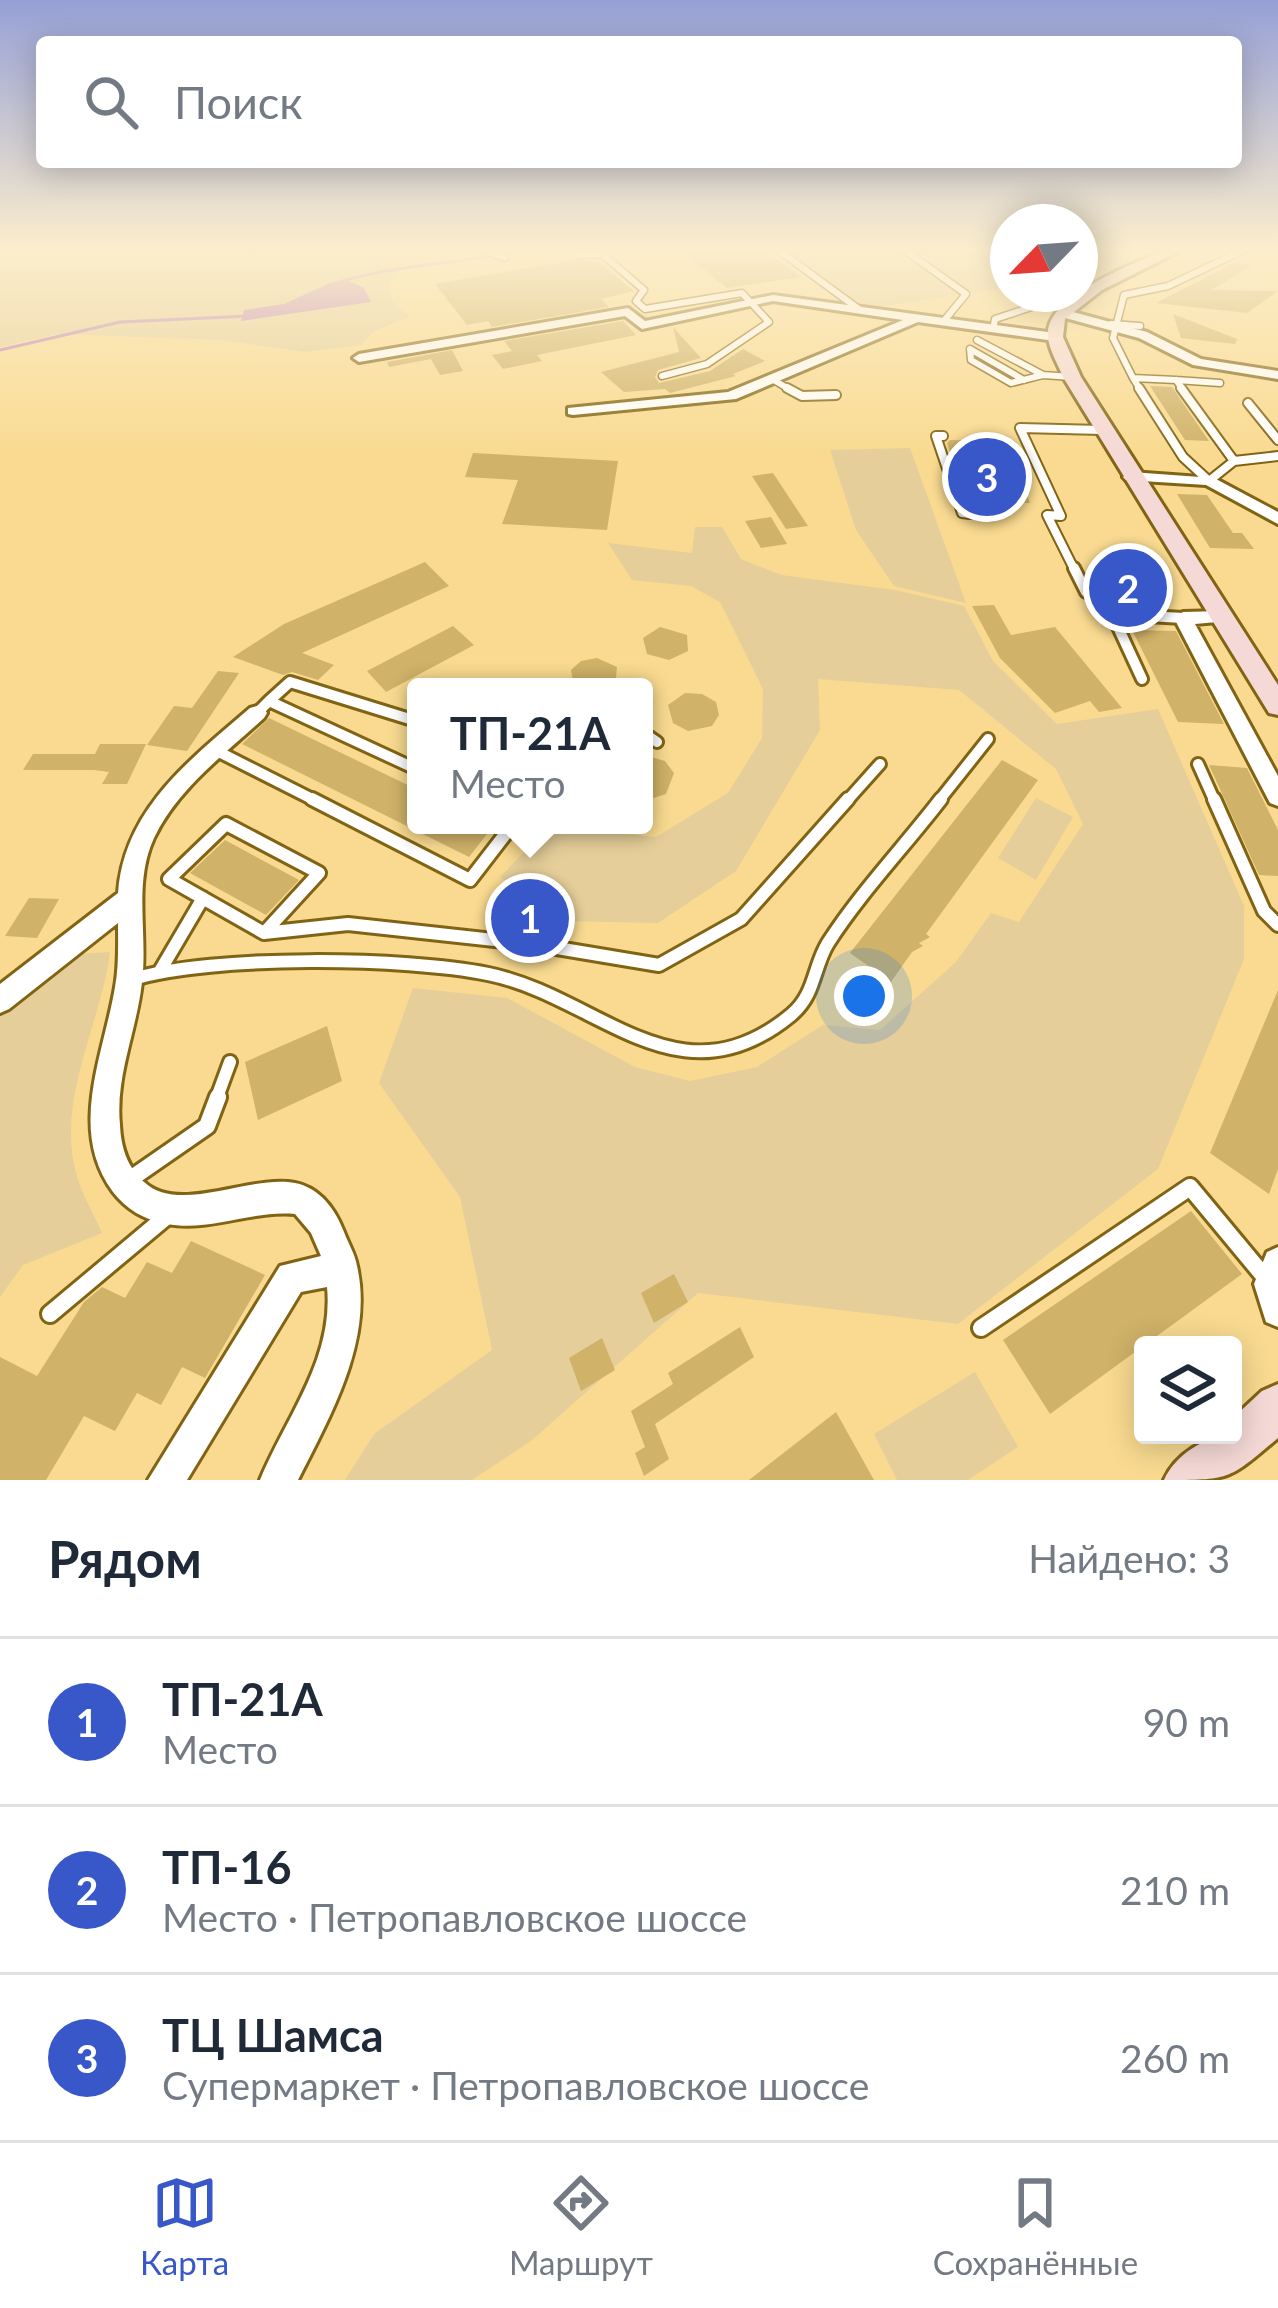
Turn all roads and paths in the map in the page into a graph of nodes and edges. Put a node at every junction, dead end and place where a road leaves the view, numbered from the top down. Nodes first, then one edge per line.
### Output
1 (593, 318) edge
2 (635, 318) edge
3 (676, 318) edge
4 (767, 318) edge
5 (918, 318) joint
6 (946, 318) edge
7 (998, 318) edge
8 (1060, 318) edge
9 (1085, 318) edge
10 (1114, 318) edge
11 (943, 322) junction
12 (1111, 324) junction
13 (1140, 326) dead end
14 (984, 332) junction
15 (1054, 337) junction
16 (359, 358) dead end
17 (1043, 375) junction
18 (1278, 375) edge
19 (662, 376) dead end
20 (1072, 377) junction
21 (1133, 378) junction
22 (772, 380) junction
23 (1177, 380) junction
24 (1220, 382) dead end
25 (836, 395) dead end
26 (1248, 403) dead end
27 (573, 411) dead end
28 (1102, 430) junction
29 (943, 436) dead end
30 (1278, 440) edge
31 (1278, 456) edge
32 (1234, 461) junction
33 (1131, 477) junction
34 (1208, 481) junction
35 (970, 514) dead end
36 (1278, 519) edge
37 (1086, 592) dead end
38 (1222, 617) junction
39 (1184, 618) junction
40 (1142, 680) dead end
41 (1278, 706) edge
42 (263, 707) junction
43 (407, 718) edge
44 (653, 739) edge
45 (988, 739) dead end
46 (657, 742) dead end
47 (215, 750) junction
48 (880, 764) dead end
49 (1198, 764) dead end
50 (407, 765) edge
51 (1278, 797) edge
52 (505, 834) edge
53 (203, 898) junction
54 (128, 900) junction
55 (1278, 925) edge
56 (264, 933) junction
57 (160, 971) junction
58 (130, 980) junction
59 (0, 1000) edge
60 (230, 1062) dead end
61 (126, 1181) junction
62 (174, 1210) junction
63 (342, 1268) junction
64 (1275, 1285) edge
65 (50, 1314) dead end
66 (982, 1328) dead end
67 (1278, 1407) edge
68 (166, 1480) edge
69 (278, 1480) edge
70 (1188, 1480) edge

1 - 16 street
2 - 3 street
4 - 19 lane
5 - 11 street
5 - 22 street
6 - 11 lane
7 - 14 lane
8 - 15 main road
9 - 12 street
10 - 12 lane
11 - 14 street
12 - 13 lane
12 - 18 street
12 - 21 lane
14 - 15 street
14 - 17 lane
14 - 17 lane
15 - 20 main road
17 - 20 lane
20 - 28 main road
21 - 23 lane
21 - 34 lane
22 - 25 lane
22 - 27 street
23 - 24 lane
23 - 32 lane
26 - 30 lane
28 - 33 main road
28 - 37 lane
29 - 35 lane
31 - 32 lane
32 - 34 lane
33 - 34 street
33 - 38 main road
34 - 36 street
38 - 39 street
38 - 41 main road
39 - 40 lane
39 - 51 street
42 - 43 lane
42 - 47 street
42 - 50 lane
44 - 46 lane
45 - 57 lane
47 - 52 lane
47 - 54 street
48 - 56 lane
49 - 55 lane
53 - 56 lane
53 - 56 lane
53 - 57 lane
54 - 58 street
54 - 59 street
57 - 58 lane
58 - 61 street
60 - 61 lane
61 - 62 street
62 - 63 street
62 - 65 lane
63 - 68 street
63 - 69 street
64 - 66 lane
67 - 70 main road

